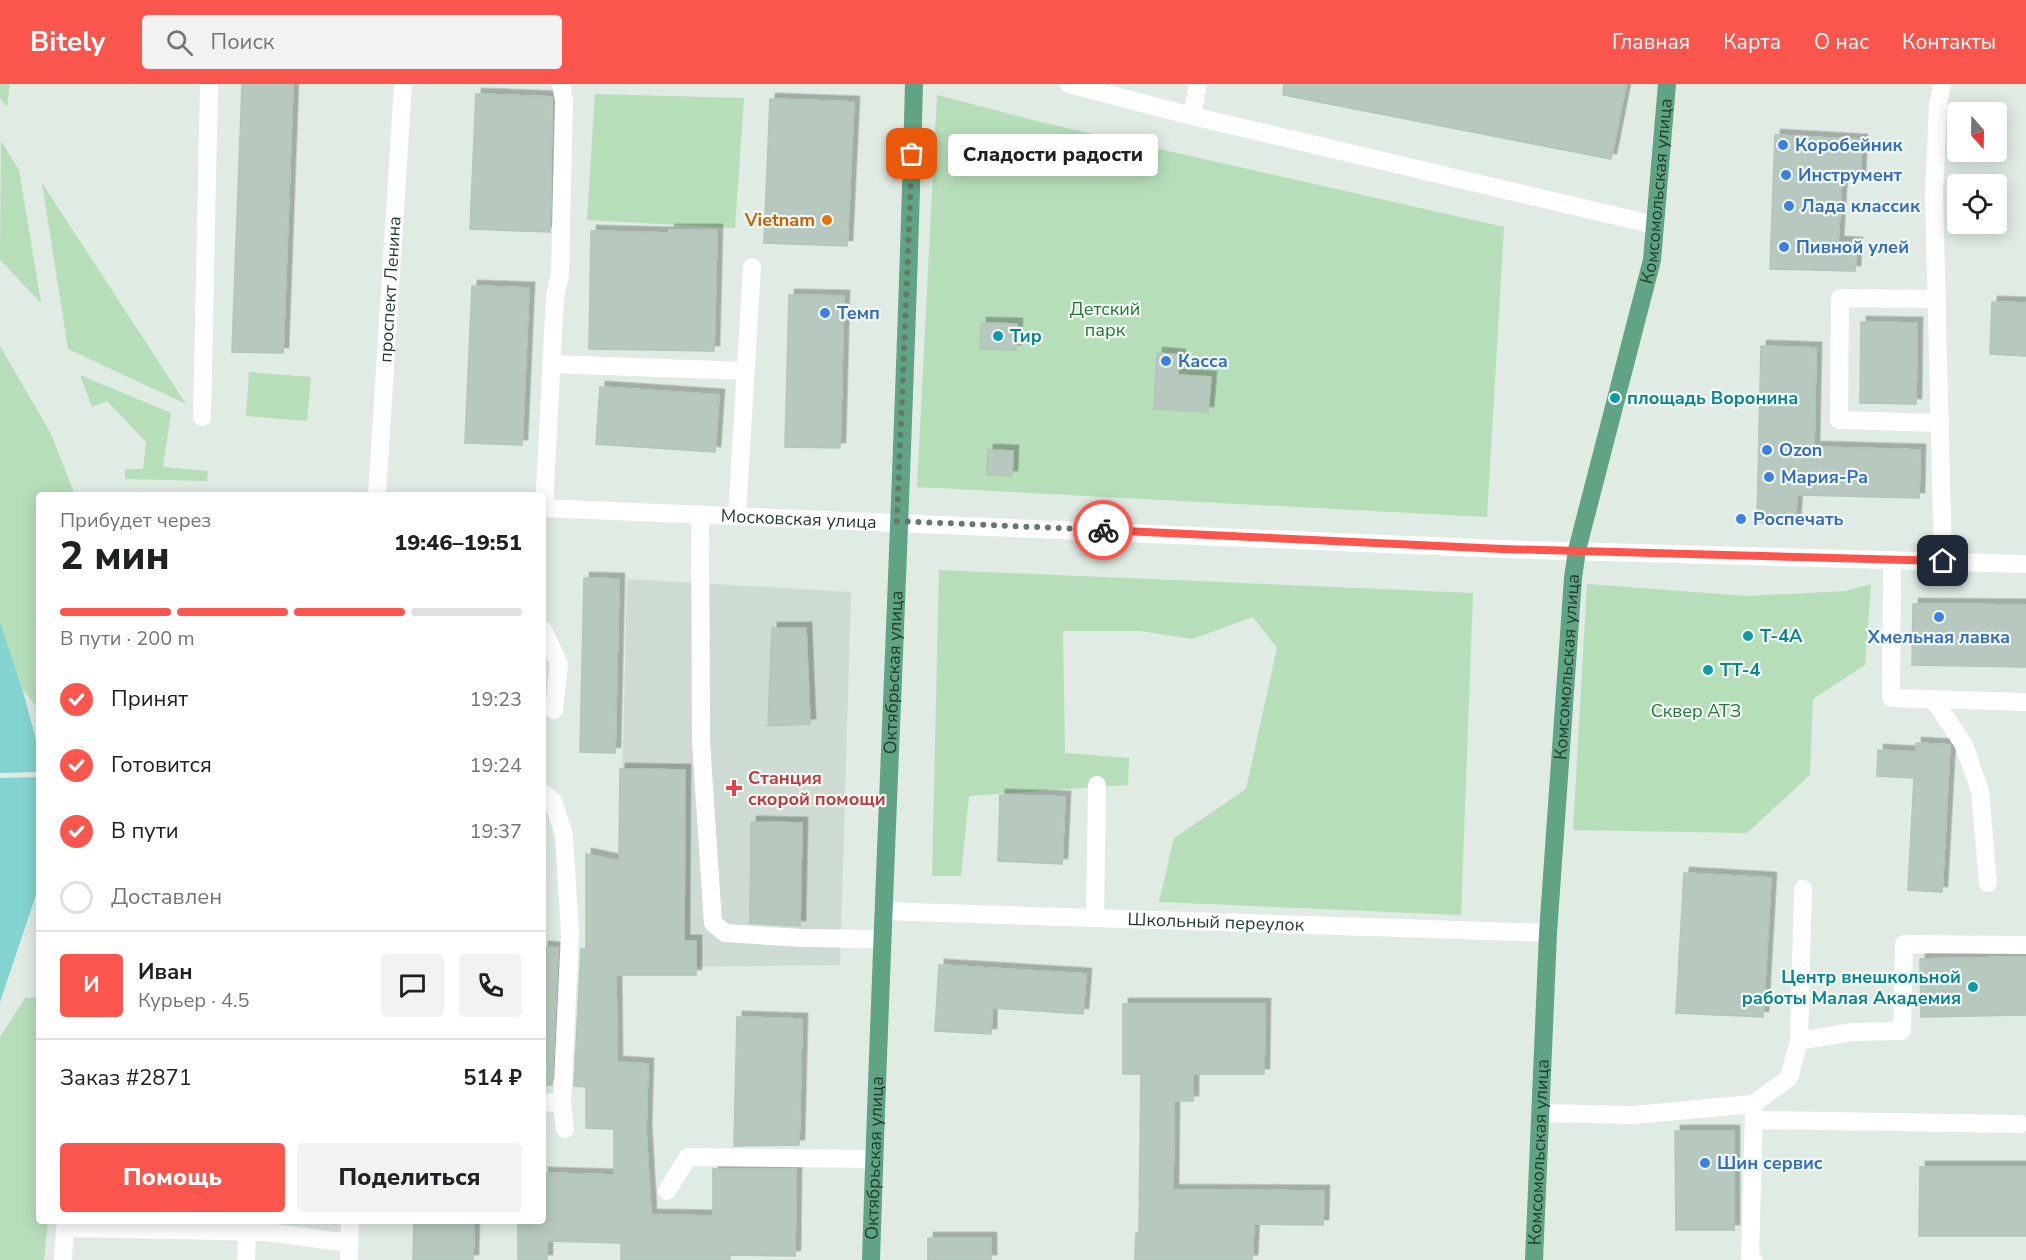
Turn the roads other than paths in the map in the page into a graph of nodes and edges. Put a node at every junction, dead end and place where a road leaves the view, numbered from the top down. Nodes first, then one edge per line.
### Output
1 (208, 84) edge
2 (403, 84) edge
3 (561, 84) edge
4 (914, 84) edge
5 (1069, 84) edge
6 (1198, 84) edge
7 (1667, 84) edge
8 (1942, 84) edge
9 (1192, 116) junction
10 (1655, 225) junction
11 (752, 267) dead end
12 (1936, 298) junction
13 (551, 364) junction
14 (745, 371) junction
15 (202, 417) dead end
16 (1940, 423) junction
17 (377, 492) edge
18 (545, 492) edge
19 (546, 508) edge
20 (700, 514) junction
21 (737, 515) junction
22 (897, 521) junction
23 (1577, 550) junction
24 (1892, 561) junction
25 (1943, 561) junction
26 (2026, 564) edge
27 (546, 636) edge
28 (1933, 699) junction
29 (2026, 702) edge
30 (554, 710) dead end
31 (1097, 785) dead end
32 (546, 795) edge
33 (1988, 884) dead end
34 (1803, 889) dead end
35 (883, 911) junction
36 (1095, 917) junction
37 (1548, 933) junction
38 (882, 939) junction
39 (2026, 945) edge
40 (1799, 1041) junction
41 (546, 1102) edge
42 (562, 1103) junction
43 (1754, 1112) junction
44 (1540, 1113) junction
45 (2020, 1124) dead end
46 (565, 1129) dead end
47 (874, 1159) junction
48 (667, 1191) dead end
49 (350, 1224) edge
50 (247, 1231) junction
51 (349, 1252) edge
52 (63, 1260) edge
53 (246, 1260) edge
54 (871, 1260) edge
55 (1534, 1260) edge
56 (1754, 1260) edge

1 - 15 street
2 - 17 street, проспект Ленина
3 - 13 street
4 - 22 main road, Октябрьская улица
5 - 9 street
6 - 9 street
7 - 10 main road, Комсомольская улица
8 - 12 street
9 - 10 street
10 - 23 main road, Комсомольская улица
11 - 14 street
12 - 16 street
12 - 16 street
13 - 14 street
13 - 18 street
14 - 21 street
16 - 25 street
19 - 20 street, Московская улица
20 - 21 street, Московская улица
20 - 38 street
21 - 22 street, Московская улица
22 - 23 street, Московская улица
22 - 35 main road, Октябрьская улица
23 - 24 street, Московская улица
23 - 37 main road, Комсомольская улица
24 - 25 street, Московская улица
24 - 28 street
25 - 26 street, Московская улица
27 - 30 street
28 - 29 street
28 - 33 street
31 - 36 street
32 - 42 street
34 - 40 street
35 - 36 street, Школьный переулок
35 - 38 main road, Октябрьская улица
36 - 37 street, Школьный переулок
37 - 44 main road, Комсомольская улица
38 - 47 main road, Октябрьская улица
39 - 40 street
40 - 43 street
41 - 42 street
42 - 46 street
43 - 44 street
43 - 45 street
43 - 56 street
44 - 55 main road, Комсомольская улица
47 - 48 street
47 - 54 main road, Октябрьская улица
49 - 51 street
50 - 51 street
50 - 52 street
50 - 53 street

